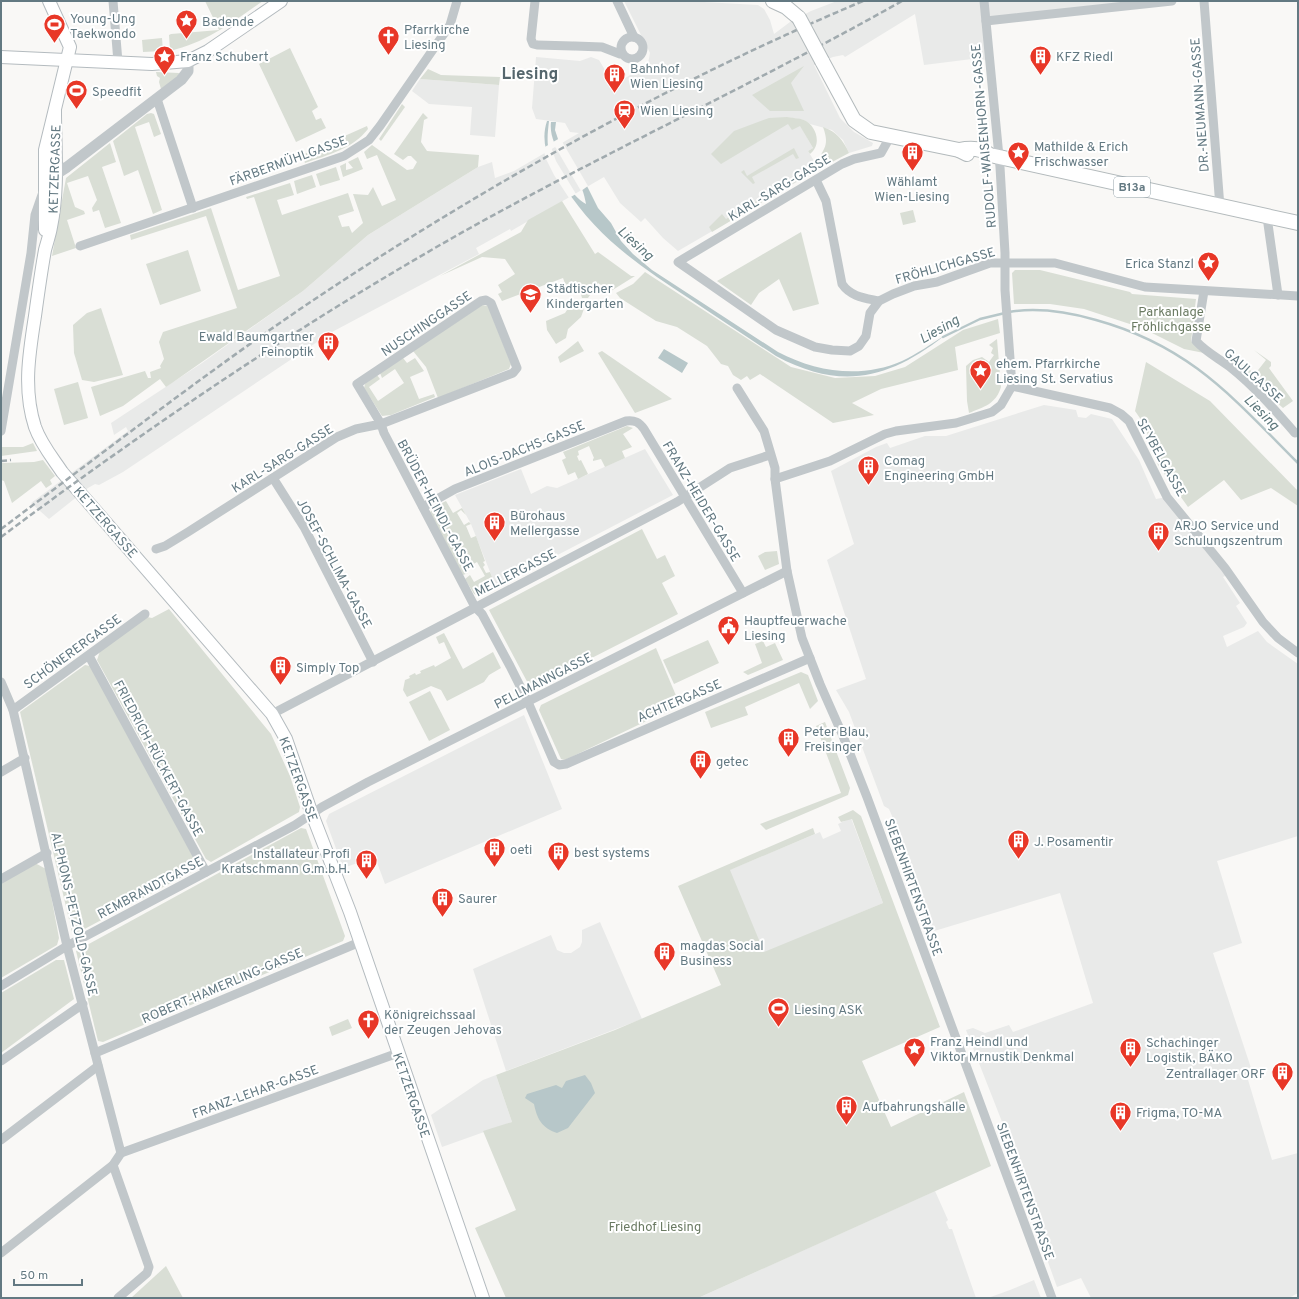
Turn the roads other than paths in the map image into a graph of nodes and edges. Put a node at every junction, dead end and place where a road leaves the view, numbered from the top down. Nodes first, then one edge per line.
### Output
1 (49, 1) edge
2 (113, 1) edge
3 (281, 1) edge
4 (457, 1) edge
5 (536, 1) edge
6 (617, 1) edge
7 (773, 1) edge
8 (984, 1) edge
9 (1172, 1) edge
10 (1204, 1) edge
11 (986, 21) junction
12 (634, 37) dead end
13 (620, 54) dead end
14 (1, 57) edge
15 (68, 59) junction
16 (188, 61) junction
17 (118, 62) junction
18 (157, 99) junction
19 (890, 137) junction
20 (994, 156) junction
21 (50, 174) junction
22 (816, 180) junction
23 (44, 190) junction
24 (1220, 207) junction
25 (193, 208) junction
26 (1267, 217) junction
27 (1298, 223) edge
28 (80, 246) dead end
29 (45, 249) junction
30 (1005, 262) junction
31 (1204, 291) junction
32 (1278, 295) junction
33 (1298, 296) edge
34 (879, 301) junction
35 (517, 368) joint
36 (357, 384) joint
37 (1012, 386) junction
38 (737, 388) dead end
39 (638, 422) joint
40 (381, 424) junction
41 (1, 431) edge
42 (1295, 433) dead end
43 (770, 455) junction
44 (273, 478) junction
45 (775, 479) junction
46 (684, 497) junction
47 (423, 506) junction
48 (156, 549) dead end
49 (787, 571) junction
50 (743, 593) junction
51 (475, 607) junction
52 (145, 614) dead end
53 (1298, 653) edge
54 (89, 656) junction
55 (810, 658) junction
56 (373, 662) junction
57 (1, 682) edge
58 (528, 702) junction
59 (13, 710) junction
60 (272, 714) junction
61 (25, 758) junction
62 (559, 765) joint
63 (1, 772) edge
64 (312, 814) junction
65 (47, 853) junction
66 (206, 872) junction
67 (1, 878) edge
68 (360, 942) junction
69 (67, 946) junction
70 (1, 986) edge
71 (82, 1004) junction
72 (95, 1053) junction
73 (398, 1053) junction
74 (1, 1061) edge
75 (98, 1066) junction
76 (1, 1140) edge
77 (121, 1153) junction
78 (112, 1165) junction
79 (1, 1253) edge
80 (118, 1298) edge
81 (483, 1298) edge
82 (1052, 1298) edge

1 - 15 main road, KETZERGASSE
2 - 17 street
3 - 16 main road
4 - 25 street, FÄRBERMÜHLGASSE
5 - 13 street
6 - 12 street
7 - 19 main road, B13a, bridge
8 - 11 street, RUDOLF-WAISENHORN-GASSE
9 - 11 street
10 - 24 street, DR.-NEUMANN-GASSE
11 - 20 street, RUDOLF-WAISENHORN-GASSE
14 - 15 main road
15 - 17 main road
15 - 21 main road, KETZERGASSE
16 - 17 main road
16 - 18 street
18 - 21 street
18 - 25 street
19 - 20 main road, B13a
19 - 22 street, KARL-SARG-GASSE
20 - 24 main road, B13a
20 - 30 street, RUDOLF-WAISENHORN-GASSE
21 - 23 main road, KETZERGASSE
21 - 29 main road, KETZERGASSE
22 - 34 street
22 - 34 street, KARL-SARG-GASSE
23 - 29 main road, KETZERGASSE
23 - 41 street, KETZERGASSE
24 - 26 main road, B13a
25 - 28 street, FÄRBERMÜHLGASSE
26 - 27 main road, B13a
26 - 32 street
29 - 60 main road, KETZERGASSE
30 - 31 street, FRÖHLICHGASSE
30 - 34 street, FRÖHLICHGASSE
30 - 37 street, RUDOLF-WAISENHORN-GASSE
31 - 32 street, FRÖHLICHGASSE
31 - 42 street, GAULGASSE
32 - 33 street, FRÖHLICHGASSE
35 - 36 street, NUSCHINGGASSE
35 - 40 street, KARL-SARG-GASSE
36 - 40 street, BRÜDER-HEINDL-GASSE
37 - 45 street
37 - 53 street, SEYBELGASSE
38 - 43 street, SIEBENHIRTENSTRASSE
39 - 46 street, FRANZ-HEIDER-GASSE
39 - 47 street, ALOIS-DACHS-GASSE
40 - 44 street, KARL-SARG-GASSE
40 - 47 street, BRÜDER-HEINDL-GASSE
43 - 45 street, SIEBENHIRTENSTRASSE
43 - 46 street, MELLERGASSE
44 - 48 street, KARL-SARG-GASSE
44 - 56 street, JOSEF-SCHLIMA-GASSE
45 - 49 street, SIEBENHIRTENSTRASSE
46 - 50 street, FRANZ-HEIDER-GASSE
46 - 51 street, MELLERGASSE
47 - 51 street, BRÜDER-HEINDL-GASSE
49 - 50 street, PELLMANNGASSE
49 - 55 street, SIEBENHIRTENSTRASSE
50 - 58 street, PELLMANNGASSE
51 - 56 street, MELLERGASSE
51 - 58 street, BRÜDER-HEINDL-GASSE
52 - 54 street, SCHÖNERERGASSE
54 - 59 street, SCHÖNERERGASSE
54 - 66 street, FRIEDRICH-RÜCKERT-GASSE
55 - 62 street, ACHTERGASSE
55 - 82 street, SIEBENHIRTENSTRASSE
56 - 60 street, MELLERGASSE
57 - 59 street, ALPHONS-PETZOLD-GASSE
58 - 62 street, BRÜDER-HEINDL-GASSE
58 - 64 street, PELLMANNGASSE
59 - 61 street, ALPHONS-PETZOLD-GASSE
60 - 64 main road, KETZERGASSE
61 - 63 street
61 - 65 street, ALPHONS-PETZOLD-GASSE
64 - 66 street, REMBRANDTGASSE
64 - 68 main road, KETZERGASSE
65 - 67 street
65 - 69 street, ALPHONS-PETZOLD-GASSE
66 - 69 street, REMBRANDTGASSE
68 - 72 street, ROBERT-HAMERLING-GASSE
68 - 73 main road, KETZERGASSE
69 - 70 street, REMBRANDTGASSE
69 - 71 street, ALPHONS-PETZOLD-GASSE
71 - 72 street, ALPHONS-PETZOLD-GASSE
71 - 74 street
72 - 75 street, ALPHONS-PETZOLD-GASSE
73 - 77 street, FRANZ-LEHAR-GASSE
73 - 81 main road, KETZERGASSE
75 - 76 street
75 - 77 street, ALPHONS-PETZOLD-GASSE
77 - 78 street
78 - 79 street
78 - 80 street

